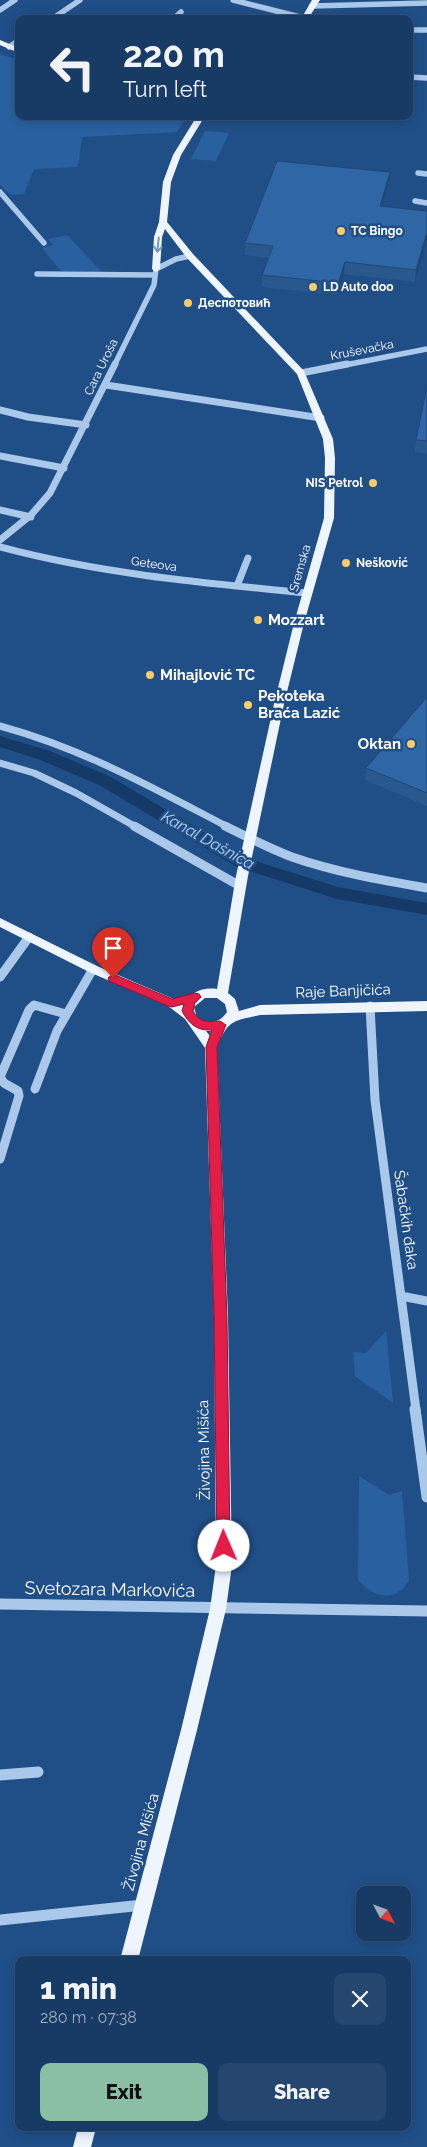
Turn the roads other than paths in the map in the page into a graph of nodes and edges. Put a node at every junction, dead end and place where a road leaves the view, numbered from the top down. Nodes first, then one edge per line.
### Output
1 (15, 0) edge
2 (80, 0) edge
3 (233, 0) edge
4 (314, 3) edge
5 (427, 3) edge
6 (0, 10) edge
7 (180, 12) dead end
8 (58, 15) edge
9 (177, 15) edge
10 (292, 15) edge
11 (306, 15) edge
12 (413, 30) edge
13 (427, 30) edge
14 (0, 42) edge
15 (15, 43) edge
16 (9, 47) junction
17 (15, 49) edge
18 (413, 77) edge
19 (427, 78) edge
20 (199, 120) edge
21 (418, 173) dead end
22 (427, 174) edge
23 (0, 192) edge
24 (415, 201) dead end
25 (427, 203) edge
26 (164, 222) junction
27 (44, 243) dead end
28 (190, 256) junction
29 (155, 272) junction
30 (37, 274) dead end
31 (427, 349) edge
32 (302, 373) junction
33 (106, 385) junction
34 (0, 410) edge
35 (321, 418) junction
36 (86, 426) junction
37 (0, 456) edge
38 (64, 468) junction
39 (0, 510) edge
40 (31, 517) junction
41 (0, 540) edge
42 (0, 547) edge
43 (248, 558) dead end
44 (237, 586) junction
45 (307, 594) junction
46 (0, 726) edge
47 (0, 763) edge
48 (251, 837) junction
49 (241, 881) junction
50 (427, 888) edge
51 (0, 922) edge
52 (29, 936) junction
53 (93, 969) junction
54 (226, 974) junction
55 (0, 976) edge
56 (199, 995) junction
57 (224, 996) junction
58 (172, 1003) junction
59 (370, 1006) junction
60 (427, 1006) edge
61 (260, 1010) junction
62 (66, 1014) junction
63 (231, 1017) junction
64 (191, 1019) junction
65 (220, 1025) junction
66 (211, 1047) junction
67 (35, 1089) dead end
68 (0, 1159) edge
69 (401, 1296) junction
70 (427, 1301) edge
71 (427, 1497) edge
72 (0, 1604) edge
73 (218, 1609) junction
74 (427, 1611) edge
75 (38, 1772) dead end
76 (0, 1775) edge
77 (143, 1906) junction
78 (0, 1920) edge
79 (130, 1956) edge
80 (87, 2131) edge
81 (82, 2147) edge

1 - 6 street
2 - 8 street
3 - 10 street
4 - 5 street
4 - 11 main road
7 - 9 street
12 - 13 street
14 - 16 main road
15 - 16 street
16 - 17 main road
18 - 19 street
20 - 26 main road
21 - 22 street
23 - 27 street
24 - 25 street
26 - 28 main road, Sremska
26 -> 29 main road
28 - 29 street
28 - 32 main road, Sremska
29 - 30 street
29 - 33 street, Cara Uroša
31 - 32 street, Kruševačka
32 - 35 main road, Sremska
33 - 35 street
33 - 36 street, Cara Uroša
34 - 36 street
35 - 45 main road, Sremska
36 - 38 street, Cara Uroša
37 - 38 street
38 - 40 street, Cara Uroša
39 - 40 street
40 - 41 street, Cara Uroša
42 - 44 street, Geteova
43 - 44 street
44 - 45 street, Geteova
45 - 48 main road, Sremska
46 - 48 street
47 - 49 street
48 - 49 main road, Sremska
48 - 50 street
49 - 54 main road, Sremska
51 - 52 main road
52 - 53 main road
52 - 55 street
53 - 58 main road
53 - 62 street
54 - 56 main road
54 - 57 main road, Sremska
56 - 57 main road
56 - 58 main road
56 - 64 main road
57 - 61 main road
57 - 63 main road
58 - 64 main road
59 - 60 main road, Raje Banjičića
59 - 61 main road, Raje Banjičića
59 - 69 street, Šabačkih đaka
61 - 63 main road
62 - 67 street
62 - 68 street
63 - 65 main road
64 - 65 main road
64 - 66 main road
65 - 66 main road
66 - 73 main road, Živojina Mišića
69 - 70 street
69 - 71 street, Šabačkih đaka
72 - 73 street, Svetozara Markovića
73 - 74 street, Svetozara Markovića
73 - 77 main road, Živojina Mišića
75 - 76 street
77 - 78 street
77 - 79 main road, Živojina Mišića
80 - 81 main road

